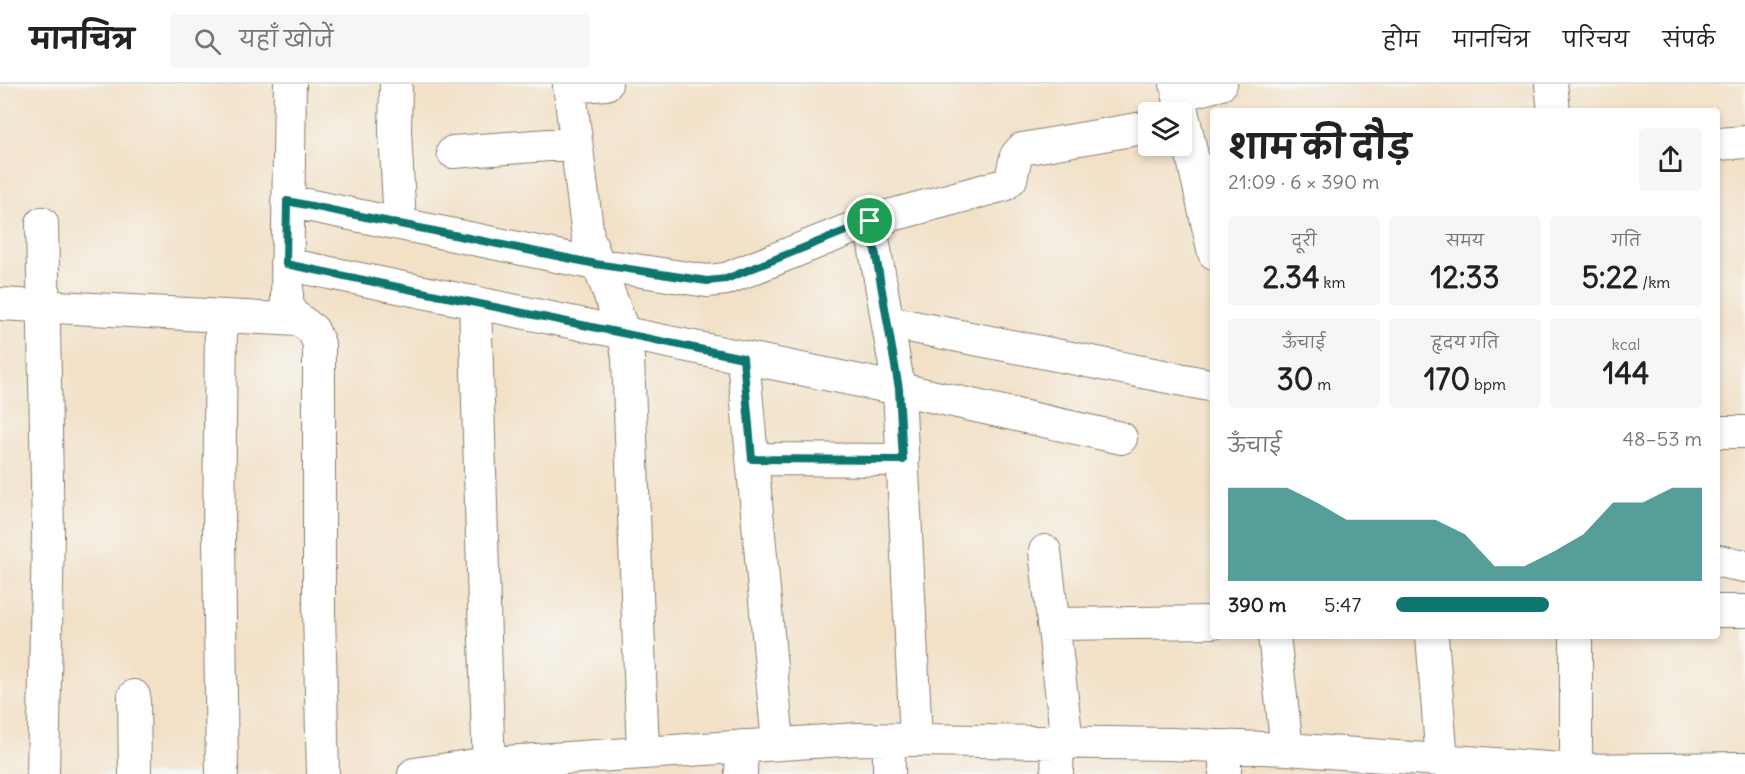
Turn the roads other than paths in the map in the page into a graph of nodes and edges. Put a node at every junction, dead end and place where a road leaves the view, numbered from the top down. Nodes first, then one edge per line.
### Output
1 (290, 84) edge
2 (396, 84) edge
3 (606, 84) edge
4 (1221, 84) edge
5 (1551, 84) edge
6 (569, 86) edge
7 (1186, 102) edge
8 (1554, 108) edge
9 (1138, 129) edge
10 (1745, 142) edge
11 (576, 143) junction
12 (1720, 144) edge
13 (453, 152) dead end
14 (1192, 156) edge
15 (287, 201) junction
16 (870, 221) junction
17 (42, 223) dead end
18 (400, 224) junction
19 (1210, 236) edge
20 (286, 264) junction
21 (596, 264) junction
22 (475, 302) junction
23 (0, 304) edge
24 (44, 307) junction
25 (221, 316) junction
26 (298, 320) junction
27 (888, 322) junction
28 (624, 333) junction
29 (743, 358) junction
30 (1210, 385) edge
31 (899, 389) junction
32 (1720, 432) edge
33 (1745, 432) edge
34 (1121, 438) dead end
35 (752, 459) junction
36 (903, 460) junction
37 (1045, 551) dead end
38 (1720, 561) edge
39 (1745, 566) edge
40 (1720, 611) edge
41 (1745, 611) edge
42 (1210, 622) edge
43 (1053, 624) junction
44 (1274, 639) edge
45 (1432, 639) edge
46 (1576, 639) edge
47 (134, 696) dead end
48 (902, 740) junction
49 (1063, 742) junction
50 (778, 744) junction
51 (1287, 749) junction
52 (643, 752) junction
53 (741, 760) edge
54 (1225, 760) edge
55 (1442, 761) junction
56 (1397, 766) edge
57 (1745, 768) edge
58 (489, 769) edge
59 (1576, 770) junction
60 (1628, 772) edge
61 (42, 774) edge
62 (135, 774) edge
63 (222, 774) edge
64 (323, 774) edge
65 (414, 774) edge
66 (888, 774) edge
67 (1057, 774) edge

1 - 15 street
2 - 18 street
3 - 6 street
4 - 7 street
5 - 8 street
6 - 11 street
9 - 16 street
10 - 12 street
11 - 13 street
11 - 21 street
14 - 19 street
15 - 18 street
15 - 20 street
16 - 21 street
16 - 27 street
17 - 24 street
18 - 21 street
20 - 22 street
20 - 26 street
21 - 28 street
22 - 28 street
22 - 58 street
23 - 24 street
24 - 25 street
24 - 61 street
25 - 26 street
25 - 63 street
26 - 64 street
27 - 30 street
27 - 31 street
28 - 29 street
28 - 52 street
29 - 31 street
29 - 35 street
31 - 34 street
31 - 36 street
32 - 33 street
35 - 36 street
35 - 50 street
36 - 48 street
37 - 43 street
38 - 39 street
40 - 41 street
42 - 43 street
43 - 49 street
44 - 51 street
45 - 55 street
46 - 59 street
47 - 62 street
48 - 49 street
48 - 50 street
48 - 66 street
49 - 54 street
49 - 67 street
50 - 53 street
51 - 54 street
51 - 56 street
52 - 53 street
52 - 58 street
55 - 56 street
55 - 59 street
57 - 60 street
58 - 65 street
59 - 60 street

